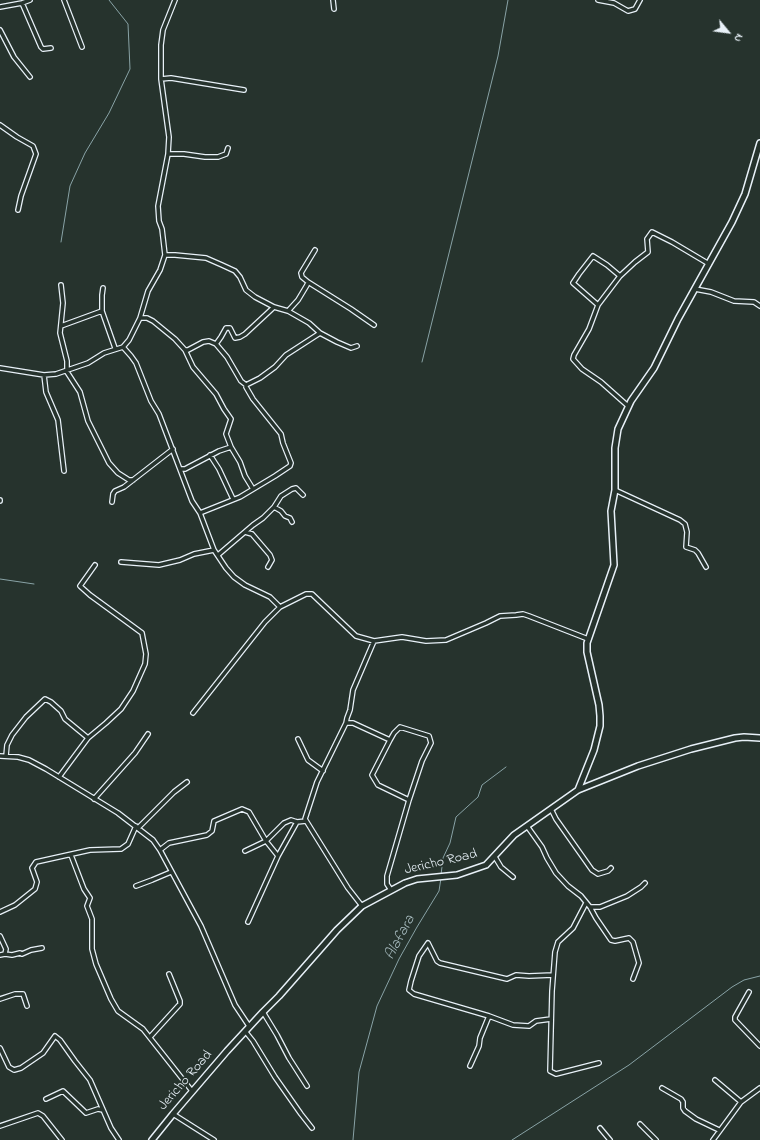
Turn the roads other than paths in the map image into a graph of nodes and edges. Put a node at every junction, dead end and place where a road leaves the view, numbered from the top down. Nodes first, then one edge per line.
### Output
1 (30, 0) edge
2 (64, 0) edge
3 (175, 0) edge
4 (333, 0) edge
5 (598, 0) edge
6 (640, 0) edge
7 (22, 3) junction
8 (0, 8) edge
9 (334, 9) dead end
10 (0, 30) edge
11 (82, 47) dead end
12 (51, 48) dead end
13 (30, 77) dead end
14 (161, 79) junction
15 (244, 90) dead end
16 (0, 125) edge
17 (760, 143) edge
18 (228, 148) dead end
19 (168, 154) junction
20 (18, 210) dead end
21 (315, 250) dead end
22 (165, 255) junction
23 (709, 264) junction
24 (620, 276) junction
25 (308, 282) junction
26 (61, 285) dead end
27 (103, 288) dead end
28 (695, 289) junction
29 (598, 305) junction
30 (274, 306) junction
31 (760, 306) edge
32 (102, 310) junction
33 (288, 311) junction
34 (140, 318) junction
35 (374, 325) dead end
36 (61, 326) junction
37 (320, 333) junction
38 (216, 344) junction
39 (357, 346) dead end
40 (123, 347) junction
41 (116, 348) junction
42 (185, 350) junction
43 (0, 368) edge
44 (67, 370) junction
45 (44, 375) junction
46 (246, 385) junction
47 (628, 406) junction
48 (231, 447) junction
49 (173, 449) junction
50 (210, 455) junction
51 (180, 469) junction
52 (64, 471) dead end
53 (133, 480) junction
54 (253, 489) junction
55 (615, 490) junction
56 (303, 495) dead end
57 (233, 499) junction
58 (112, 502) dead end
59 (274, 507) junction
60 (200, 513) junction
61 (292, 522) dead end
62 (245, 532) junction
63 (214, 550) junction
64 (218, 555) junction
65 (121, 562) dead end
66 (95, 565) dead end
67 (268, 567) dead end
68 (706, 567) dead end
69 (280, 607) junction
70 (588, 639) junction
71 (374, 641) junction
72 (193, 713) dead end
73 (346, 723) junction
74 (148, 734) dead end
75 (88, 738) junction
76 (760, 738) edge
77 (298, 739) dead end
78 (390, 740) junction
79 (0, 756) edge
80 (6, 756) junction
81 (323, 771) junction
82 (59, 777) junction
83 (187, 782) dead end
84 (578, 790) junction
85 (94, 799) junction
86 (409, 800) junction
87 (551, 809) junction
88 (306, 821) junction
89 (297, 822) junction
90 (527, 826) junction
91 (137, 827) junction
92 (266, 841) junction
93 (160, 850) junction
94 (245, 851) dead end
95 (71, 855) junction
96 (278, 856) junction
97 (495, 856) junction
98 (611, 868) dead end
99 (171, 872) junction
100 (513, 877) dead end
101 (645, 883) dead end
102 (136, 886) dead end
103 (391, 890) junction
104 (586, 903) junction
105 (362, 906) junction
106 (590, 907) junction
107 (0, 912) edge
108 (248, 922) dead end
109 (0, 936) edge
110 (42, 948) dead end
111 (5, 954) junction
112 (0, 956) edge
113 (169, 974) dead end
114 (553, 975) junction
115 (633, 979) dead end
116 (749, 992) dead end
117 (0, 999) edge
118 (27, 1006) dead end
119 (263, 1012) junction
120 (489, 1016) junction
121 (551, 1019) junction
122 (249, 1026) junction
123 (245, 1031) junction
124 (150, 1037) junction
125 (760, 1046) edge
126 (0, 1048) edge
127 (599, 1063) dead end
128 (470, 1066) dead end
129 (715, 1080) dead end
130 (307, 1086) dead end
131 (662, 1088) dead end
132 (760, 1088) edge
133 (192, 1091) junction
134 (46, 1099) dead end
135 (741, 1102) junction
136 (103, 1110) junction
137 (173, 1114) junction
138 (640, 1124) dead end
139 (0, 1126) edge
140 (312, 1128) dead end
141 (600, 1128) dead end
142 (719, 1130) junction
143 (62, 1140) edge
144 (119, 1140) edge
145 (152, 1140) edge
146 (214, 1140) edge
147 (610, 1140) edge
148 (656, 1140) edge
149 (713, 1140) edge

1 - 7 street
2 - 11 street
3 - 14 street
4 - 9 street
5 - 6 street
7 - 8 street
7 - 12 street
10 - 13 street
14 - 15 street
14 - 19 street
16 - 20 street
17 - 23 street
18 - 19 street
19 - 22 street
21 - 25 street
22 - 30 street
22 - 34 street
23 - 24 street
23 - 28 street
24 - 29 street
24 - 29 street
25 - 33 street
25 - 35 street
26 - 36 street
27 - 32 street
28 - 31 street
28 - 47 street
29 - 47 street
30 - 33 street
30 - 38 street
32 - 36 street
32 - 41 street
33 - 37 street
34 - 40 street
34 - 42 street
36 - 44 street
37 - 39 street
37 - 46 street
38 - 42 street
38 - 46 street
40 - 41 street
40 - 49 street
41 - 44 street
42 - 48 street
43 - 45 street
44 - 45 street
44 - 53 street
45 - 52 street
46 - 54 street
47 - 55 street
48 - 50 street
48 - 54 street
49 - 51 street
49 - 53 street
50 - 51 street
50 - 57 street
51 - 60 street
53 - 58 street
54 - 57 street
55 - 68 street
55 - 70 street
56 - 59 street
57 - 60 street
59 - 61 street
59 - 62 street
60 - 63 street
62 - 64 street
62 - 67 street
63 - 64 street
63 - 65 street
64 - 69 street
66 - 75 street
69 - 71 street
69 - 72 street
70 - 71 street
70 - 84 street
71 - 73 street
73 - 78 street
73 - 81 street
74 - 85 street
75 - 80 street
75 - 82 street
76 - 84 street, Jericho Road
77 - 81 street
78 - 86 street
78 - 86 street
79 - 80 street
80 - 82 street
81 - 88 street
82 - 85 street
83 - 91 street
84 - 87 street, Jericho Road
85 - 91 street
86 - 103 street
87 - 90 street, Jericho Road
87 - 98 street
88 - 89 street
88 - 105 street
89 - 92 street
89 - 96 street
90 - 97 street, Jericho Road
90 - 104 street
91 - 93 street
91 - 95 street
92 - 93 street
92 - 94 street
92 - 96 street
93 - 99 street
95 - 107 street
95 - 124 street
96 - 108 street
97 - 100 street
97 - 103 street, Jericho Road
99 - 102 street
99 - 122 street
101 - 106 street
103 - 105 street, Jericho Road
104 - 106 street
104 - 114 street
105 - 119 street, Jericho Road
106 - 115 street
109 - 111 street
110 - 111 street
111 - 112 street
113 - 124 street
114 - 120 street
114 - 121 street
116 - 125 street
117 - 118 street
119 - 122 street, Jericho Road
119 - 130 street
120 - 121 street
120 - 128 street
121 - 127 street
122 - 123 street, Jericho Road
123 - 133 street, Jericho Road
123 - 140 street
124 - 133 street
126 - 136 street
129 - 135 street
131 - 142 street
132 - 135 street
133 - 137 street, Jericho Road
134 - 136 street
135 - 142 street
136 - 144 street
137 - 145 street, Jericho Road
137 - 146 street
138 - 148 street
139 - 143 street
141 - 147 street
142 - 149 street

